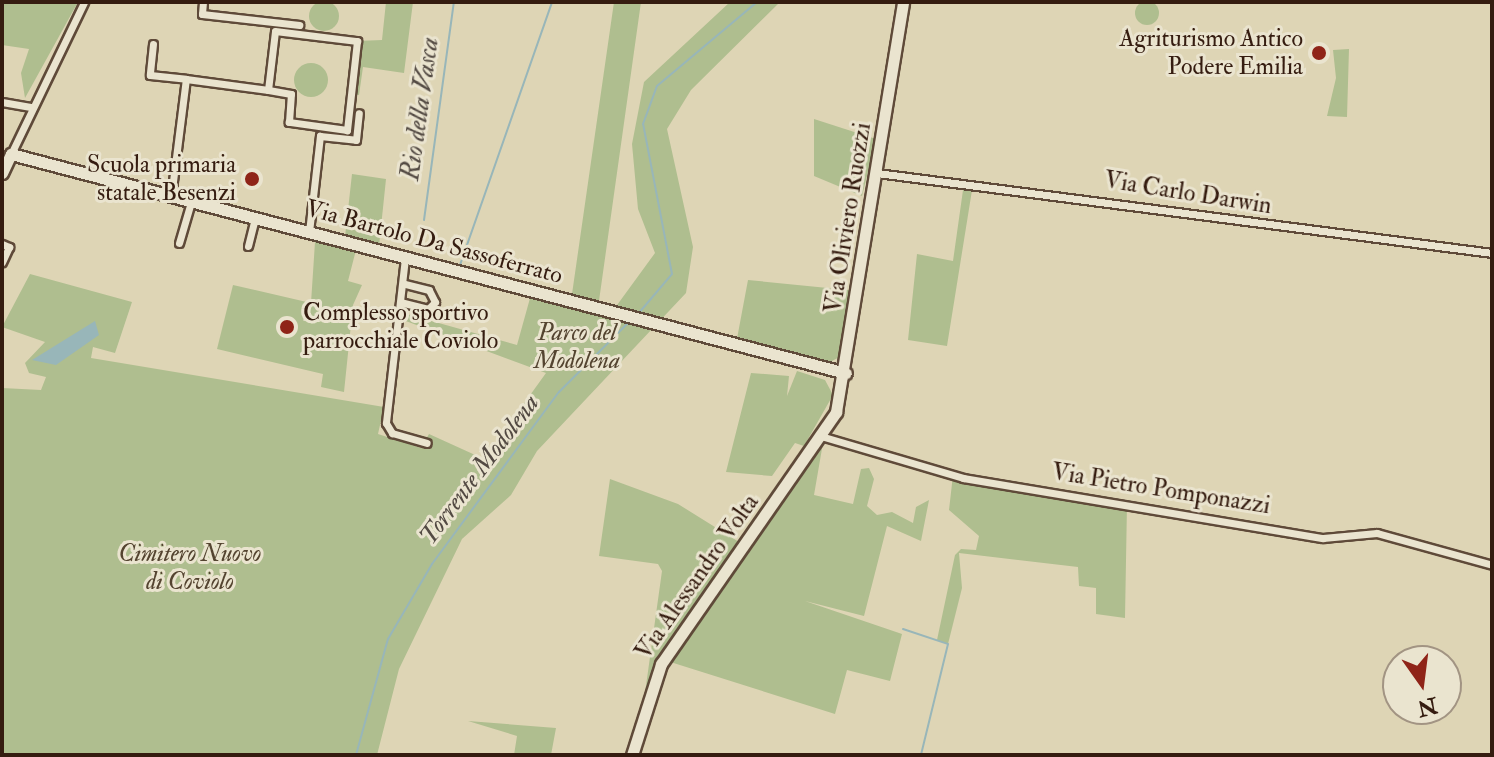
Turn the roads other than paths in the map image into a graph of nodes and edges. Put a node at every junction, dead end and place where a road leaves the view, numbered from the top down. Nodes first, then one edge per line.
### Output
1 (84, 2) edge
2 (203, 2) edge
3 (903, 2) edge
4 (299, 25) dead end
5 (153, 44) dead end
6 (186, 79) junction
7 (268, 90) junction
8 (2, 102) edge
9 (31, 107) junction
10 (359, 113) dead end
11 (11, 154) junction
12 (2, 173) edge
13 (877, 173) junction
14 (171, 197) junction
15 (191, 202) junction
16 (255, 218) junction
17 (309, 232) junction
18 (179, 243) dead end
19 (2, 244) edge
20 (248, 246) dead end
21 (1492, 253) edge
22 (405, 258) junction
23 (2, 262) edge
24 (405, 284) junction
25 (400, 302) junction
26 (846, 373) junction
27 (824, 437) junction
28 (427, 443) dead end
29 (1492, 565) edge
30 (632, 755) edge

1 - 9 street
2 - 4 street
3 - 13 street, Via Oliviero Ruozzi
5 - 6 street
6 - 7 street
6 - 14 street
7 - 7 street
8 - 9 street
9 - 11 street
10 - 17 street
11 - 12 street
11 - 14 street, Via Bartolo Da Sassoferrato
13 - 21 street, Via Carlo Darwin
13 - 26 street, Via Oliviero Ruozzi
14 - 15 street, Via Bartolo Da Sassoferrato
15 - 16 street, Via Bartolo Da Sassoferrato
15 - 18 street
16 - 17 street, Via Bartolo Da Sassoferrato
16 - 20 street
17 - 22 street, Via Bartolo Da Sassoferrato
19 - 23 street
22 - 24 street
22 - 26 street, Via Bartolo Da Sassoferrato
24 - 25 street
24 - 25 street
25 - 28 street
26 - 27 street, Via Oliviero Ruozzi
27 - 29 street, Via Pietro Pomponazzi
27 - 30 street, Via Alessandro Volta

